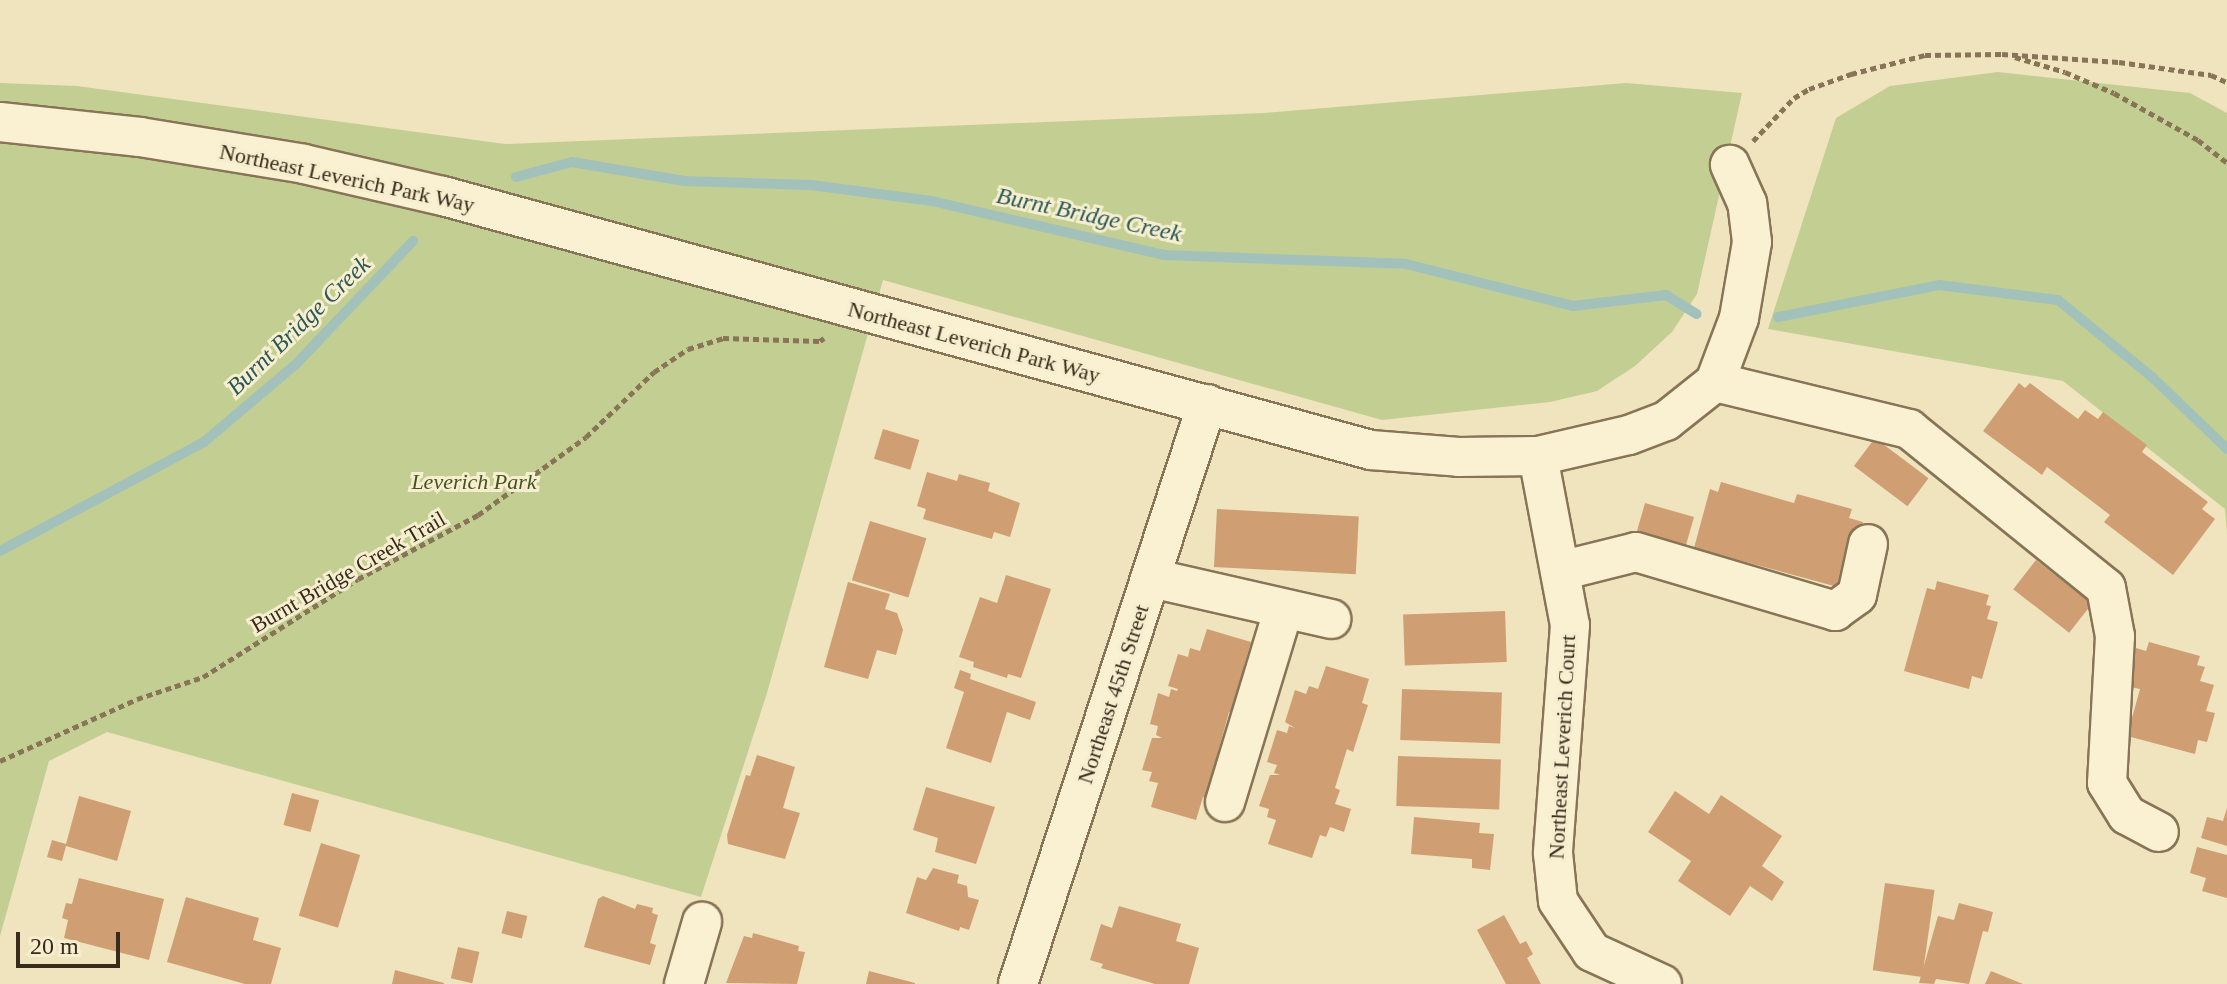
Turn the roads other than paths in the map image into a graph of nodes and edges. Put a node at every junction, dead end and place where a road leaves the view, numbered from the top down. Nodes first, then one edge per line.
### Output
1 (0, 122) edge
2 (1730, 165) road end
3 (1715, 382) junction
4 (1207, 404) junction
5 (1538, 456) junction
6 (1868, 544) dead end
7 (1560, 571) junction
8 (1151, 578) junction
9 (1283, 611) junction
10 (1331, 619) dead end
11 (1225, 802) dead end
12 (2159, 832) dead end
13 (702, 922) dead end
14 (684, 984) edge
15 (1018, 984) edge
16 (1662, 984) edge

1 - 4 street, Northeast Leverich Park Way
2 - 3 street
3 - 5 street, Northeast Leverich Park Way
3 - 12 street
4 - 5 street, Northeast Leverich Park Way
4 - 8 street, Northeast 45th Street
5 - 7 street, Northeast Leverich Court
6 - 7 street
7 - 16 street, Northeast Leverich Court
8 - 9 street
8 - 15 street, Northeast 45th Street
9 - 10 street
9 - 11 street
13 - 14 street

